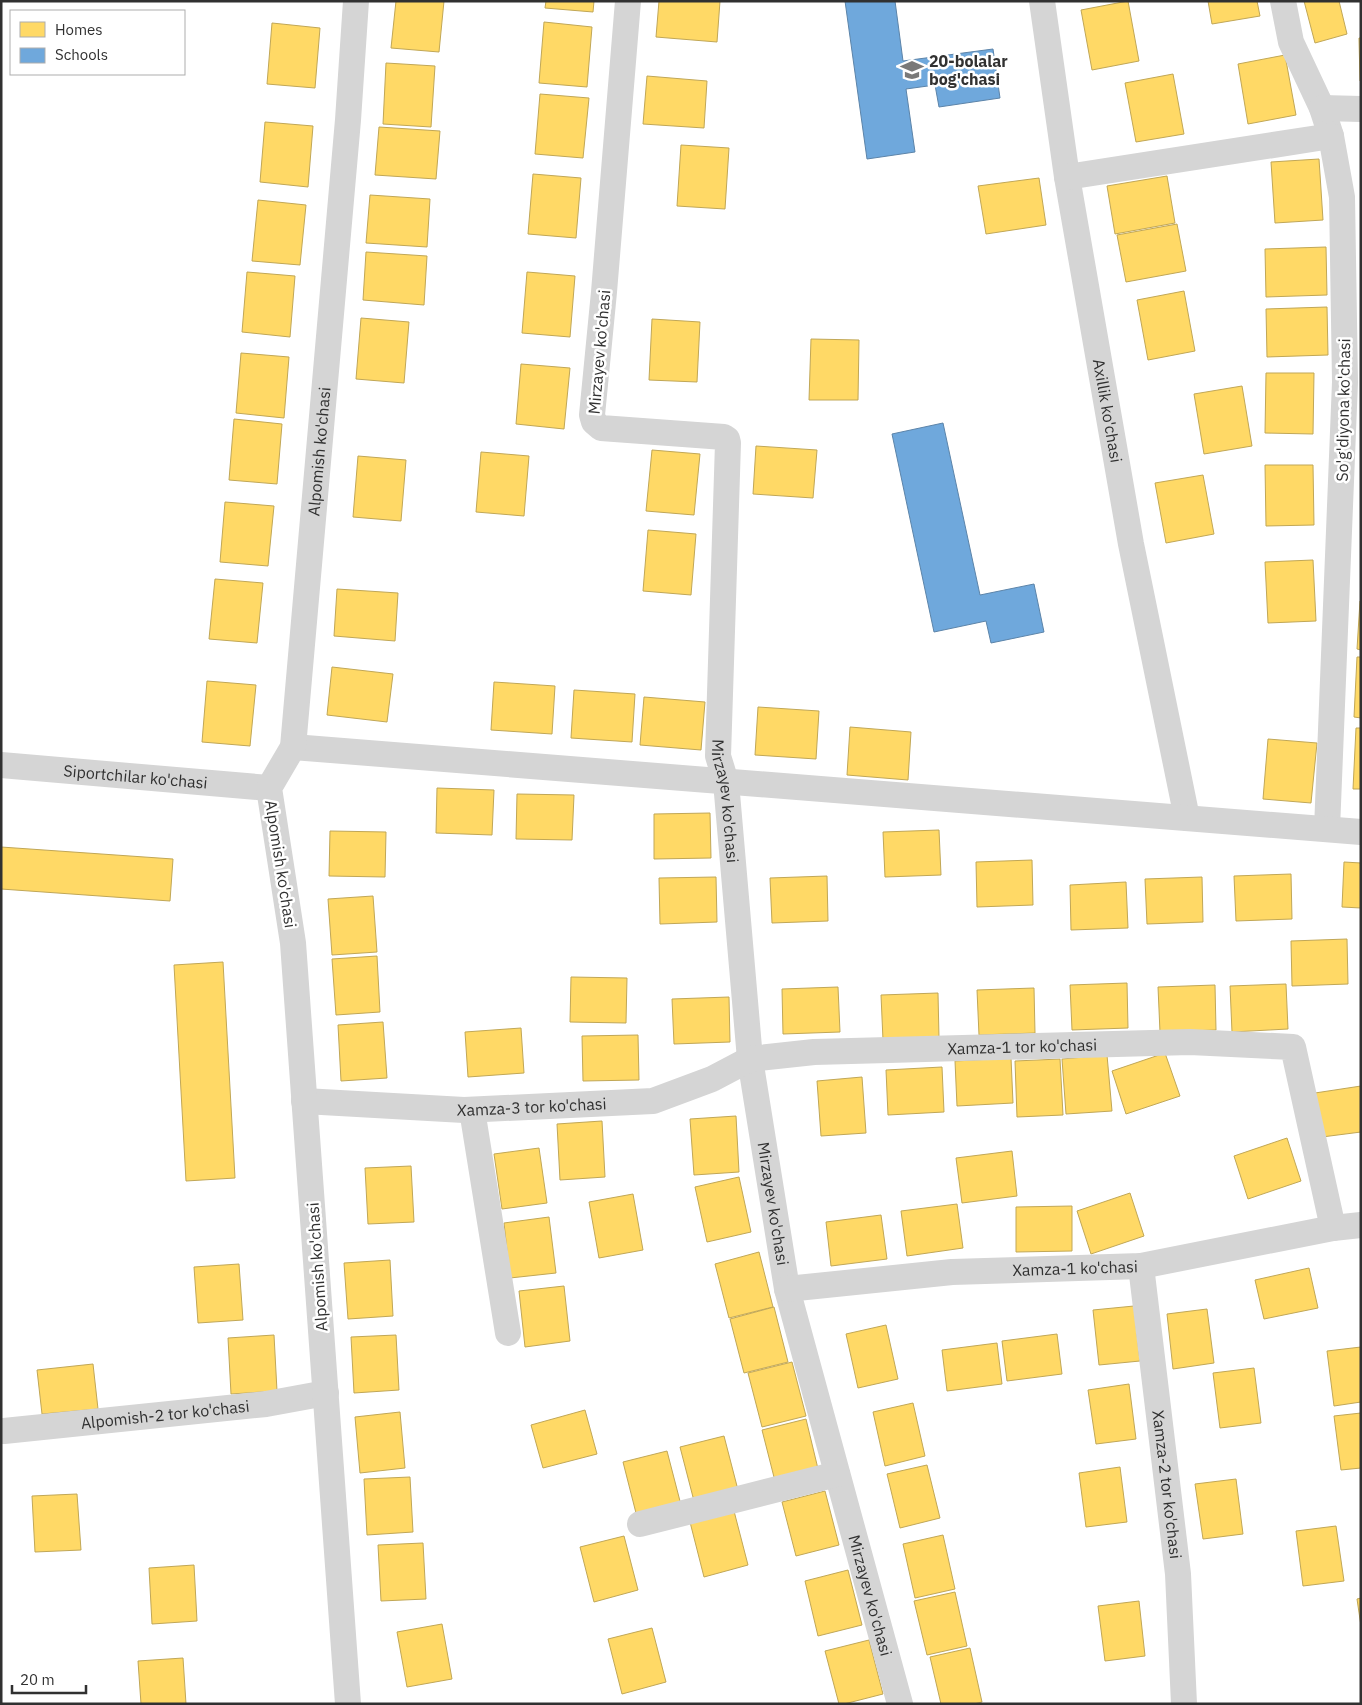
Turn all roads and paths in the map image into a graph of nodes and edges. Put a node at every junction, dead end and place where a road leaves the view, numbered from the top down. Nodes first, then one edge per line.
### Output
1 (356, 1) edge
2 (628, 1) edge
3 (1042, 1) edge
4 (1283, 1) edge
5 (1322, 108) junction
6 (1361, 108) edge
7 (1331, 136) junction
8 (1067, 177) junction
9 (293, 747) junction
10 (1, 765) edge
11 (726, 782) junction
12 (270, 788) junction
13 (1187, 818) junction
14 (1327, 829) junction
15 (1361, 832) edge
16 (750, 1059) junction
17 (304, 1101) junction
18 (472, 1110) junction
19 (1361, 1224) edge
20 (1333, 1228) junction
21 (1141, 1266) junction
22 (786, 1288) junction
23 (508, 1333) dead end
24 (326, 1392) junction
25 (4, 1431) dead end
26 (837, 1474) junction
27 (640, 1524) dead end
28 (348, 1704) edge
29 (900, 1704) edge
30 (1184, 1704) edge

1 - 9 street, Alpomish ko'chasi
2 - 11 street, Mirzayev ko'chasi
3 - 8 street, Axillik ko'chasi
4 - 5 street, So'g'diyona ko'chasi
5 - 6 street
5 - 7 street, So'g'diyona ko'chasi
7 - 8 street
7 - 14 street, So'g'diyona ko'chasi
8 - 13 street, Axillik ko'chasi
9 - 11 street
9 - 12 street, Alpomish ko'chasi
10 - 12 street, Siportchilar ko'chasi
11 - 13 street
11 - 16 street, Mirzayev ko'chasi
12 - 17 street, Alpomish ko'chasi
13 - 14 street
14 - 15 street
16 - 18 street, Xamza-3 tor ko'chasi
16 - 20 street, Xamza-1 tor ko'chasi
16 - 22 street, Mirzayev ko'chasi
17 - 18 street, Xamza-3 tor ko'chasi
17 - 24 street, Alpomish ko'chasi
18 - 23 street
19 - 20 street, Xamza-1 ko'chasi
20 - 21 street, Xamza-1 ko'chasi
21 - 22 street, Xamza-1 ko'chasi
21 - 30 street, Xamza-2 tor ko'chasi
22 - 26 street, Mirzayev ko'chasi
24 - 25 street, Alpomish-2 tor ko'chasi
24 - 28 street, Alpomish ko'chasi
26 - 27 street
26 - 29 street, Mirzayev ko'chasi

